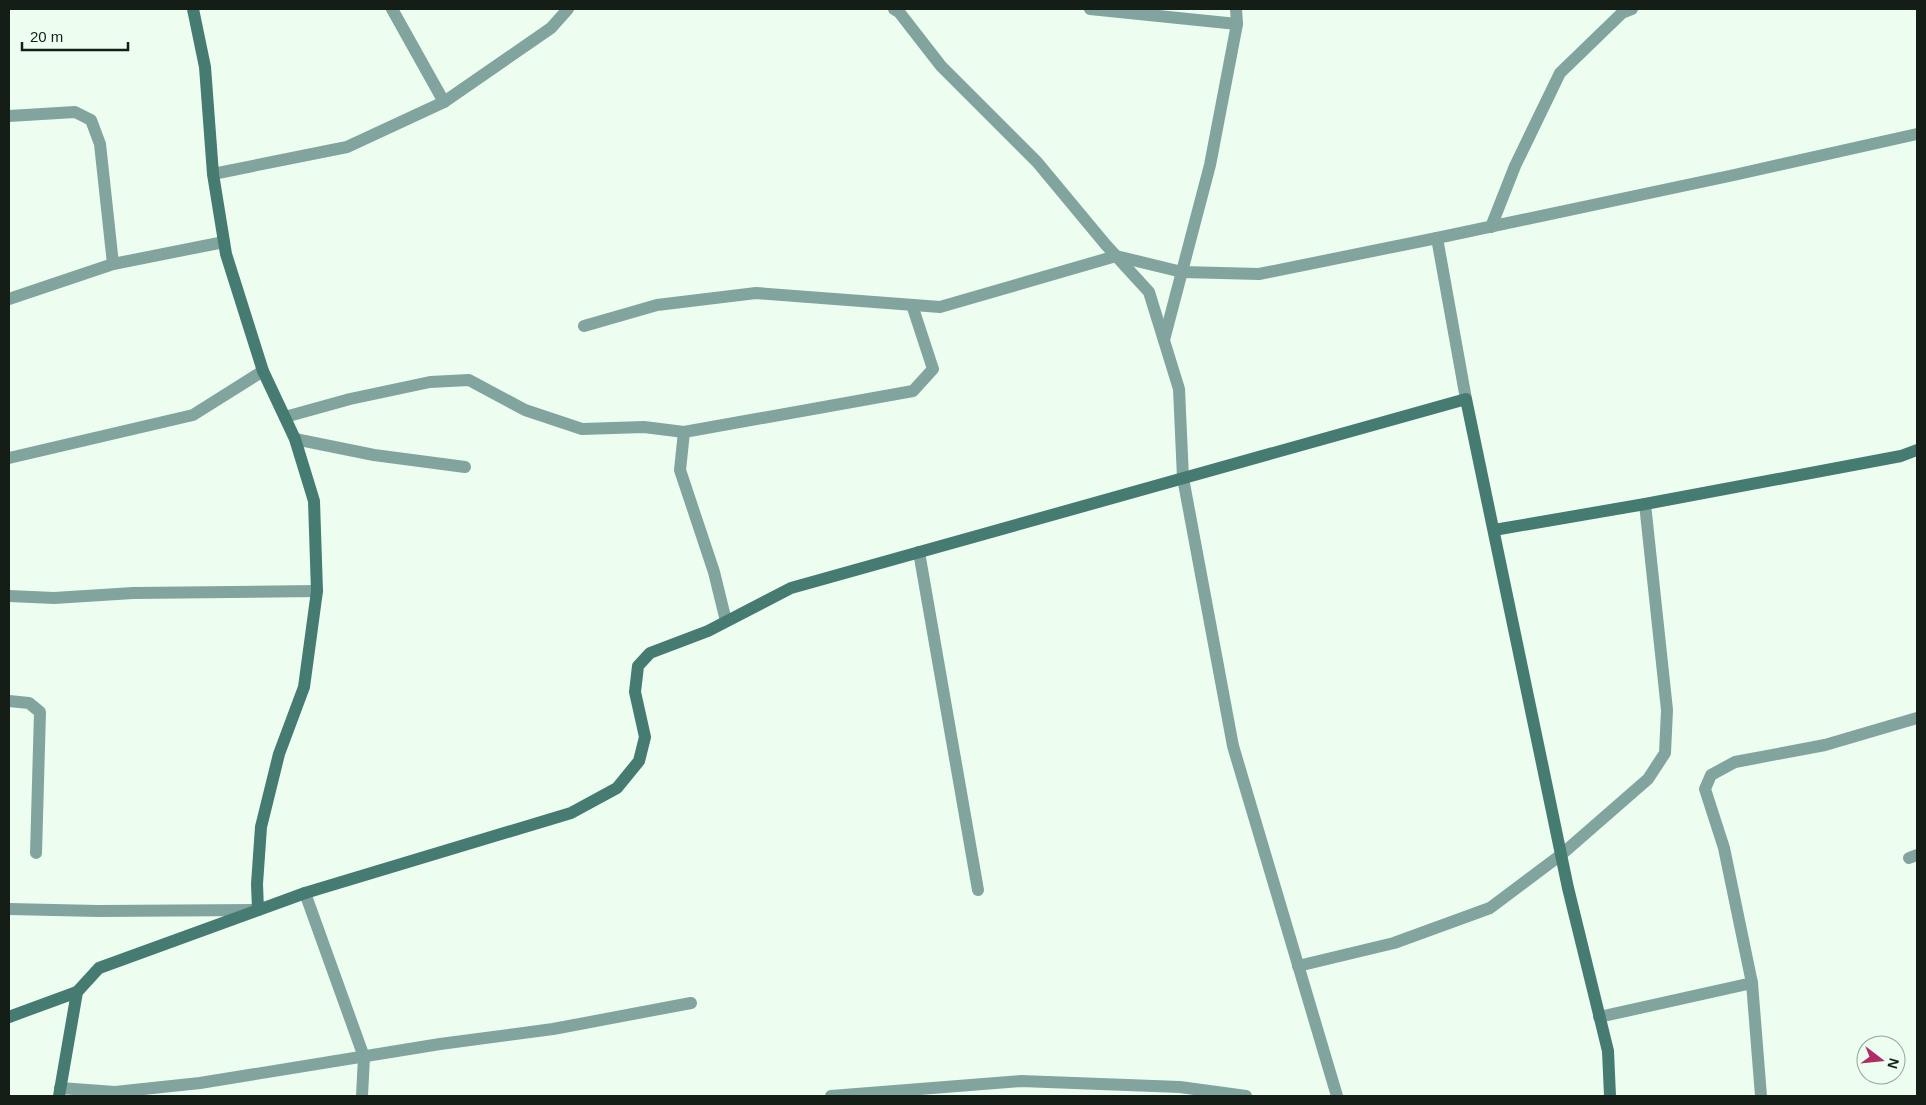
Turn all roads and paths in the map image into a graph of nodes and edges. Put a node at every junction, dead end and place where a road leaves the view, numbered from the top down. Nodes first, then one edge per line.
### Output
1 (194, 9) edge
2 (392, 9) edge
3 (568, 9) edge
4 (894, 9) edge
5 (1090, 9) edge
6 (1236, 9) edge
7 (1632, 9) edge
8 (1237, 24) junction
9 (444, 102) junction
10 (9, 116) edge
11 (1917, 134) edge
12 (213, 174) junction
13 (1491, 227) junction
14 (1437, 238) junction
15 (224, 242) junction
16 (1116, 256) junction
17 (113, 264) junction
18 (1182, 272) junction
19 (9, 299) edge
20 (912, 305) junction
21 (584, 326) dead end
22 (1164, 340) junction
23 (263, 371) junction
24 (1466, 399) junction
25 (285, 417) junction
26 (684, 432) junction
27 (295, 439) junction
28 (1917, 450) edge
29 (9, 458) edge
30 (465, 467) dead end
31 (1183, 478) junction
32 (1645, 504) junction
33 (1494, 530) junction
34 (919, 552) junction
35 (317, 592) junction
36 (9, 596) edge
37 (726, 621) junction
38 (9, 701) edge
39 (1917, 718) edge
40 (36, 853) dead end
41 (1562, 854) junction
42 (978, 890) dead end
43 (305, 893) junction
44 (9, 909) edge
45 (258, 910) junction
46 (1298, 966) junction
47 (1752, 983) junction
48 (77, 992) junction
49 (691, 1003) dead end
50 (9, 1016) edge
51 (1599, 1017) junction
52 (364, 1057) junction
53 (60, 1092) edge
54 (362, 1096) edge
55 (831, 1096) edge
56 (1246, 1096) edge
57 (1337, 1096) edge
58 (1610, 1096) edge
59 (1761, 1096) edge

1 - 12 street
2 - 9 street
3 - 9 street
4 - 16 street
5 - 8 street
6 - 8 street
7 - 13 street
8 - 18 street
9 - 12 street
10 - 17 street
11 - 13 street
12 - 15 street
13 - 14 street
14 - 18 street
14 - 24 street
15 - 17 street
15 - 23 street
16 - 18 street
16 - 20 street
16 - 22 street
17 - 19 street
18 - 22 street
20 - 21 street
20 - 26 street
22 - 31 street
23 - 25 street
23 - 29 street
24 - 31 street
24 - 33 street
25 - 26 street
25 - 27 street
26 - 37 street
27 - 30 street
27 - 35 street
28 - 32 street
31 - 34 street
31 - 46 street
32 - 33 street
32 - 41 street
33 - 41 street
34 - 37 street
34 - 42 street
35 - 36 street
35 - 45 street
37 - 43 street
38 - 40 street
39 - 47 street
41 - 46 street
41 - 51 street
43 - 45 street
43 - 52 street
44 - 45 street
45 - 48 street
46 - 57 street
47 - 51 street
47 - 59 street
48 - 50 street
48 - 53 street
49 - 52 street
51 - 58 street
52 - 53 street
52 - 54 street
55 - 56 street

